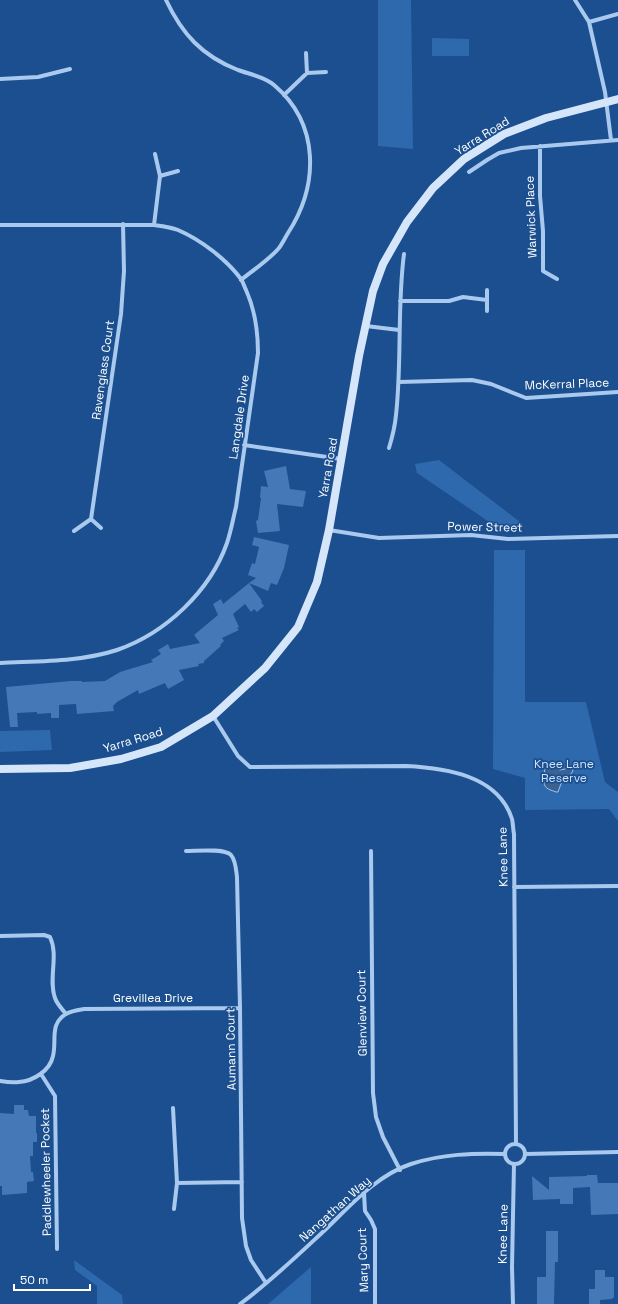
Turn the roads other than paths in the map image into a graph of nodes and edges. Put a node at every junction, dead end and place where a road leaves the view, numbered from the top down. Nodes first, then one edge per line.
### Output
1 (166, 0) edge
2 (575, 0) edge
3 (618, 14) edge
4 (589, 22) junction
5 (306, 53) dead end
6 (70, 69) dead end
7 (326, 72) dead end
8 (307, 73) junction
9 (0, 79) edge
10 (284, 95) junction
11 (618, 99) edge
12 (607, 102) junction
13 (611, 140) junction
14 (618, 140) edge
15 (540, 146) junction
16 (155, 154) dead end
17 (178, 171) dead end
18 (469, 172) dead end
19 (160, 176) junction
20 (123, 224) junction
21 (154, 224) junction
22 (0, 225) edge
23 (404, 254) dead end
24 (558, 279) dead end
25 (241, 280) junction
26 (487, 290) dead end
27 (487, 300) junction
28 (400, 302) junction
29 (487, 311) dead end
30 (366, 326) junction
31 (399, 330) junction
32 (399, 382) junction
33 (618, 392) edge
34 (244, 445) junction
35 (389, 448) dead end
36 (341, 459) junction
37 (91, 519) junction
38 (101, 528) dead end
39 (74, 530) dead end
40 (329, 530) junction
41 (618, 536) edge
42 (0, 663) edge
43 (213, 716) junction
44 (0, 769) edge
45 (186, 850) dead end
46 (371, 851) dead end
47 (618, 886) edge
48 (514, 887) junction
49 (0, 936) edge
50 (240, 1008) junction
51 (66, 1014) junction
52 (41, 1074) junction
53 (0, 1081) edge
54 (173, 1108) dead end
55 (516, 1144) junction
56 (618, 1152) edge
57 (505, 1154) junction
58 (525, 1154) junction
59 (514, 1164) junction
60 (400, 1170) junction
61 (177, 1182) junction
62 (242, 1182) junction
63 (364, 1193) junction
64 (174, 1209) dead end
65 (57, 1249) dead end
66 (266, 1283) junction
67 (240, 1304) edge
68 (375, 1304) edge
69 (514, 1304) edge

1 - 10 street
2 - 4 street
3 - 4 street
4 - 12 street
5 - 8 street
6 - 9 street
7 - 8 street
8 - 10 street
10 - 25 street
11 - 12 main road, Yarra Road
12 - 13 street
12 - 30 main road, Yarra Road
13 - 14 street
13 - 15 street
15 - 18 street
15 - 24 street, Warwick Place
16 - 19 street
17 - 19 street
19 - 21 street
20 - 21 street, Langdale Drive
20 - 22 street, Langdale Drive
20 - 37 street, Ravenglass Court
21 - 25 street, Langdale Drive
23 - 28 street
25 - 34 street, Langdale Drive
26 - 27 street
27 - 28 street
27 - 29 street
28 - 31 street
30 - 31 street
30 - 36 main road, Yarra Road
31 - 32 street
32 - 33 street, McKerral Place
32 - 35 street
34 - 36 street
34 - 42 street, Langdale Drive
36 - 40 main road, Yarra Road
37 - 38 street
37 - 39 street
40 - 41 street, Power Street
40 - 43 main road, Yarra Road
43 - 44 main road, Yarra Road
43 - 48 street, Knee Lane
45 - 50 street, Aumann Court
46 - 60 street, Glenview Court
47 - 48 street
48 - 55 street, Knee Lane
49 - 51 street
50 - 51 street, Grevillea Drive
50 - 62 street, Aumann Court
51 - 52 street
52 - 53 street
52 - 65 street, Paddlewheeler Pocket
54 - 61 street
55 - 57 street
55 - 58 street
56 - 58 street
57 - 59 street
57 - 60 street, Nangathan Way
58 - 59 street
59 - 69 street, Knee Lane
60 - 63 street, Nangathan Way
61 - 62 street
61 - 64 street
62 - 66 street, Aumann Court
63 - 66 street, Nangathan Way
63 - 68 street, Mary Court
66 - 67 street, Nangathan Way

